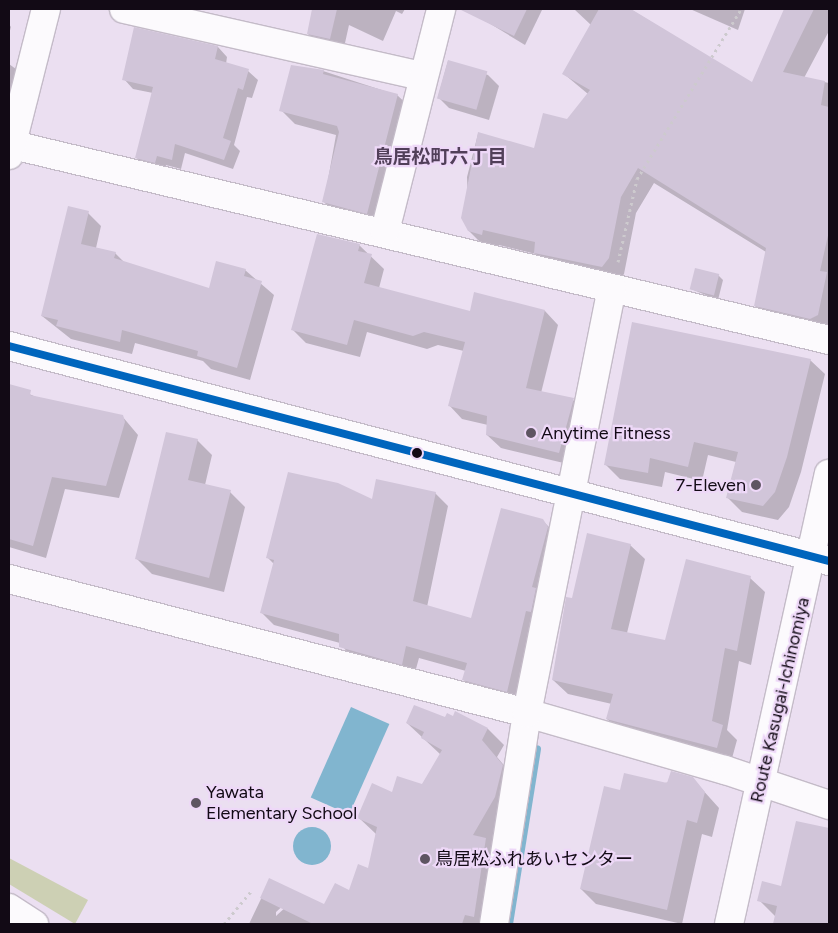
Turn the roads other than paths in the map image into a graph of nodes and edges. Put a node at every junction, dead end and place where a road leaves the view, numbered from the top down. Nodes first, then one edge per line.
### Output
1 (46, 9) edge
2 (124, 9) edge
3 (440, 9) edge
4 (422, 76) junction
5 (10, 148) edge
6 (385, 231) junction
7 (612, 288) junction
8 (829, 340) edge
9 (9, 346) edge
10 (829, 474) edge
11 (573, 494) junction
12 (821, 558) edge
13 (9, 579) edge
14 (527, 713) junction
15 (762, 784) junction
16 (829, 805) edge
17 (9, 908) edge
18 (34, 924) edge
19 (494, 924) edge
20 (729, 924) edge

1 - 5 street
2 - 4 street
3 - 4 street
4 - 6 street
5 - 6 street
6 - 7 street
7 - 8 street
7 - 11 street
9 - 11 street
10 - 12 street, Route Kasugai-Ichinomiya
11 - 12 street
11 - 14 street
12 - 15 street, Route Kasugai-Ichinomiya
13 - 14 street
14 - 15 street
14 - 19 street
15 - 16 street
15 - 20 street, Route Kasugai-Ichinomiya
17 - 18 street

